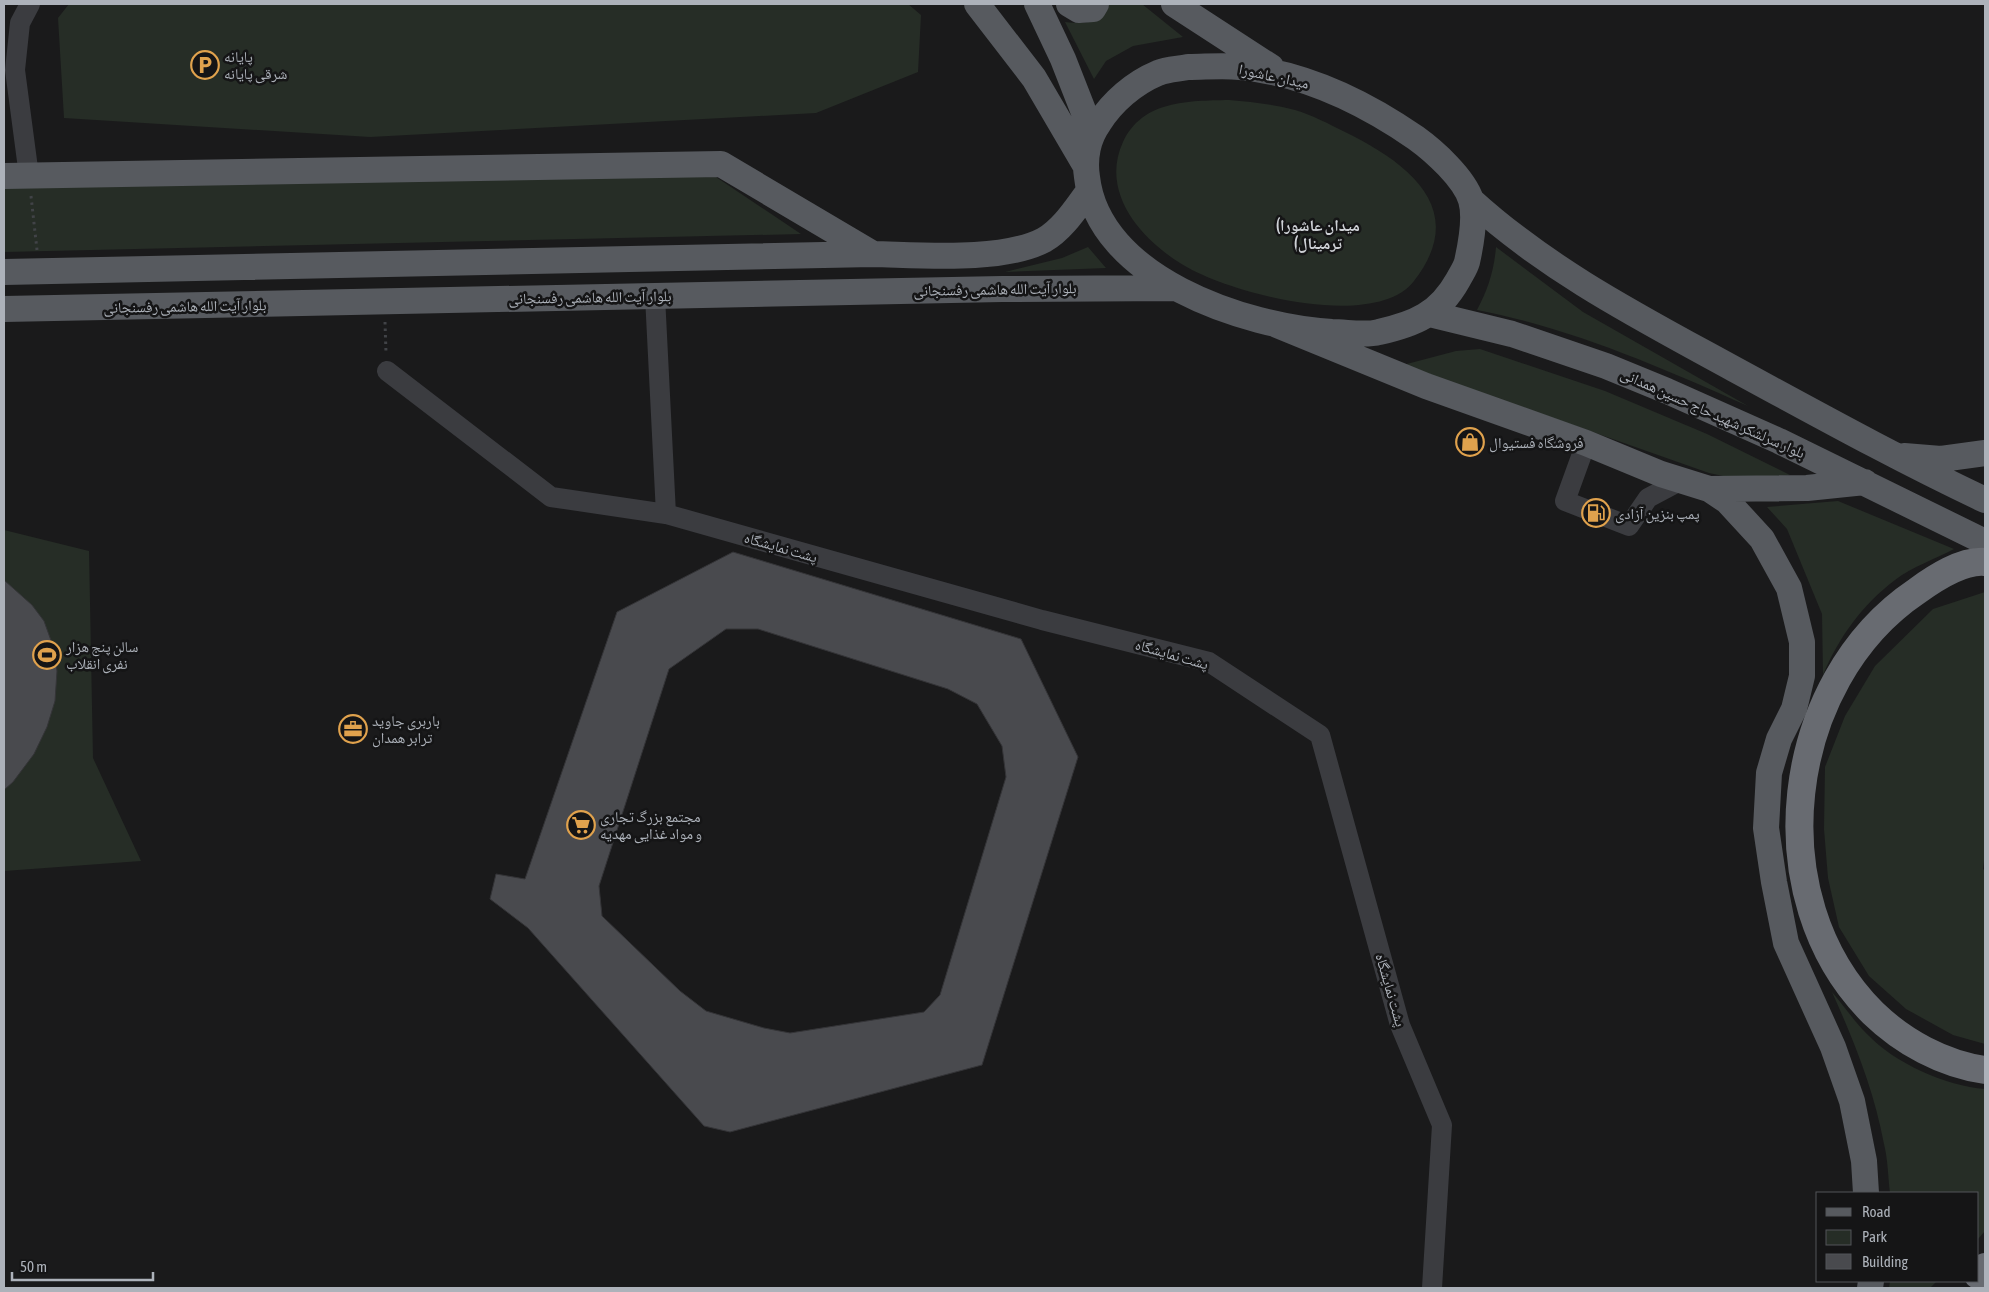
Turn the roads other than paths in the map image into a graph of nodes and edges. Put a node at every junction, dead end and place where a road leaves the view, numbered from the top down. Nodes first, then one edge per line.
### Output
1 (30, 4) edge
2 (977, 4) edge
3 (1037, 4) edge
4 (1069, 4) edge
5 (1096, 4) edge
6 (1174, 4) edge
7 (1282, 75) junction
8 (1092, 134) junction
9 (1085, 165) junction
10 (16, 176) edge
11 (1088, 192) junction
12 (1471, 200) junction
13 (873, 254) junction
14 (653, 259) junction
15 (4, 272) edge
16 (1176, 288) junction
17 (655, 296) junction
18 (4, 309) edge
19 (1430, 314) junction
20 (1277, 325) junction
21 (387, 371) road end
22 (1586, 443) junction
23 (1985, 453) edge
24 (1891, 454) junction
25 (1680, 480) junction
26 (1865, 482) junction
27 (1709, 489) junction
28 (1985, 500) edge
29 (666, 514) junction
30 (1985, 542) edge
31 (1985, 562) edge
32 (1985, 1070) edge
33 (1866, 1192) edge
34 (1432, 1288) edge

1 - 10 street
2 - 9 main road
3 - 8 main road
4 - 5 main road
6 - 7 main road
7 - 8 main road, میدان عاشورا
7 - 12 main road, میدان عاشورا
8 - 9 main road, میدان عاشورا
9 - 11 main road, میدان عاشورا
10 - 13 main road
11 - 13 main road
11 - 16 main road, میدان عاشورا
12 - 19 main road, میدان عاشورا
12 - 24 main road
13 - 14 main road
14 - 15 main road
14 - 17 main road
16 - 17 main road, بلوار آیت الله هاشمی رفسنجانی
16 - 20 main road, میدان عاشورا
17 - 18 main road, بلوار آیت الله هاشمی رفسنجانی
17 - 29 street
19 - 20 main road, میدان عاشورا
19 - 26 main road, بلوار سرلشکر شهید حاج حسین همدانی
20 - 22 main road
21 - 29 street, پشت نمایشگاه
22 - 25 main road
22 - 25 street
23 - 24 main road
24 - 28 main road
25 - 27 main road
26 - 27 main road
26 - 30 main road, بلوار سرلشکر شهید حاج حسین همدانی
27 - 33 main road
29 - 34 street, پشت نمایشگاه
31 - 32 highway

